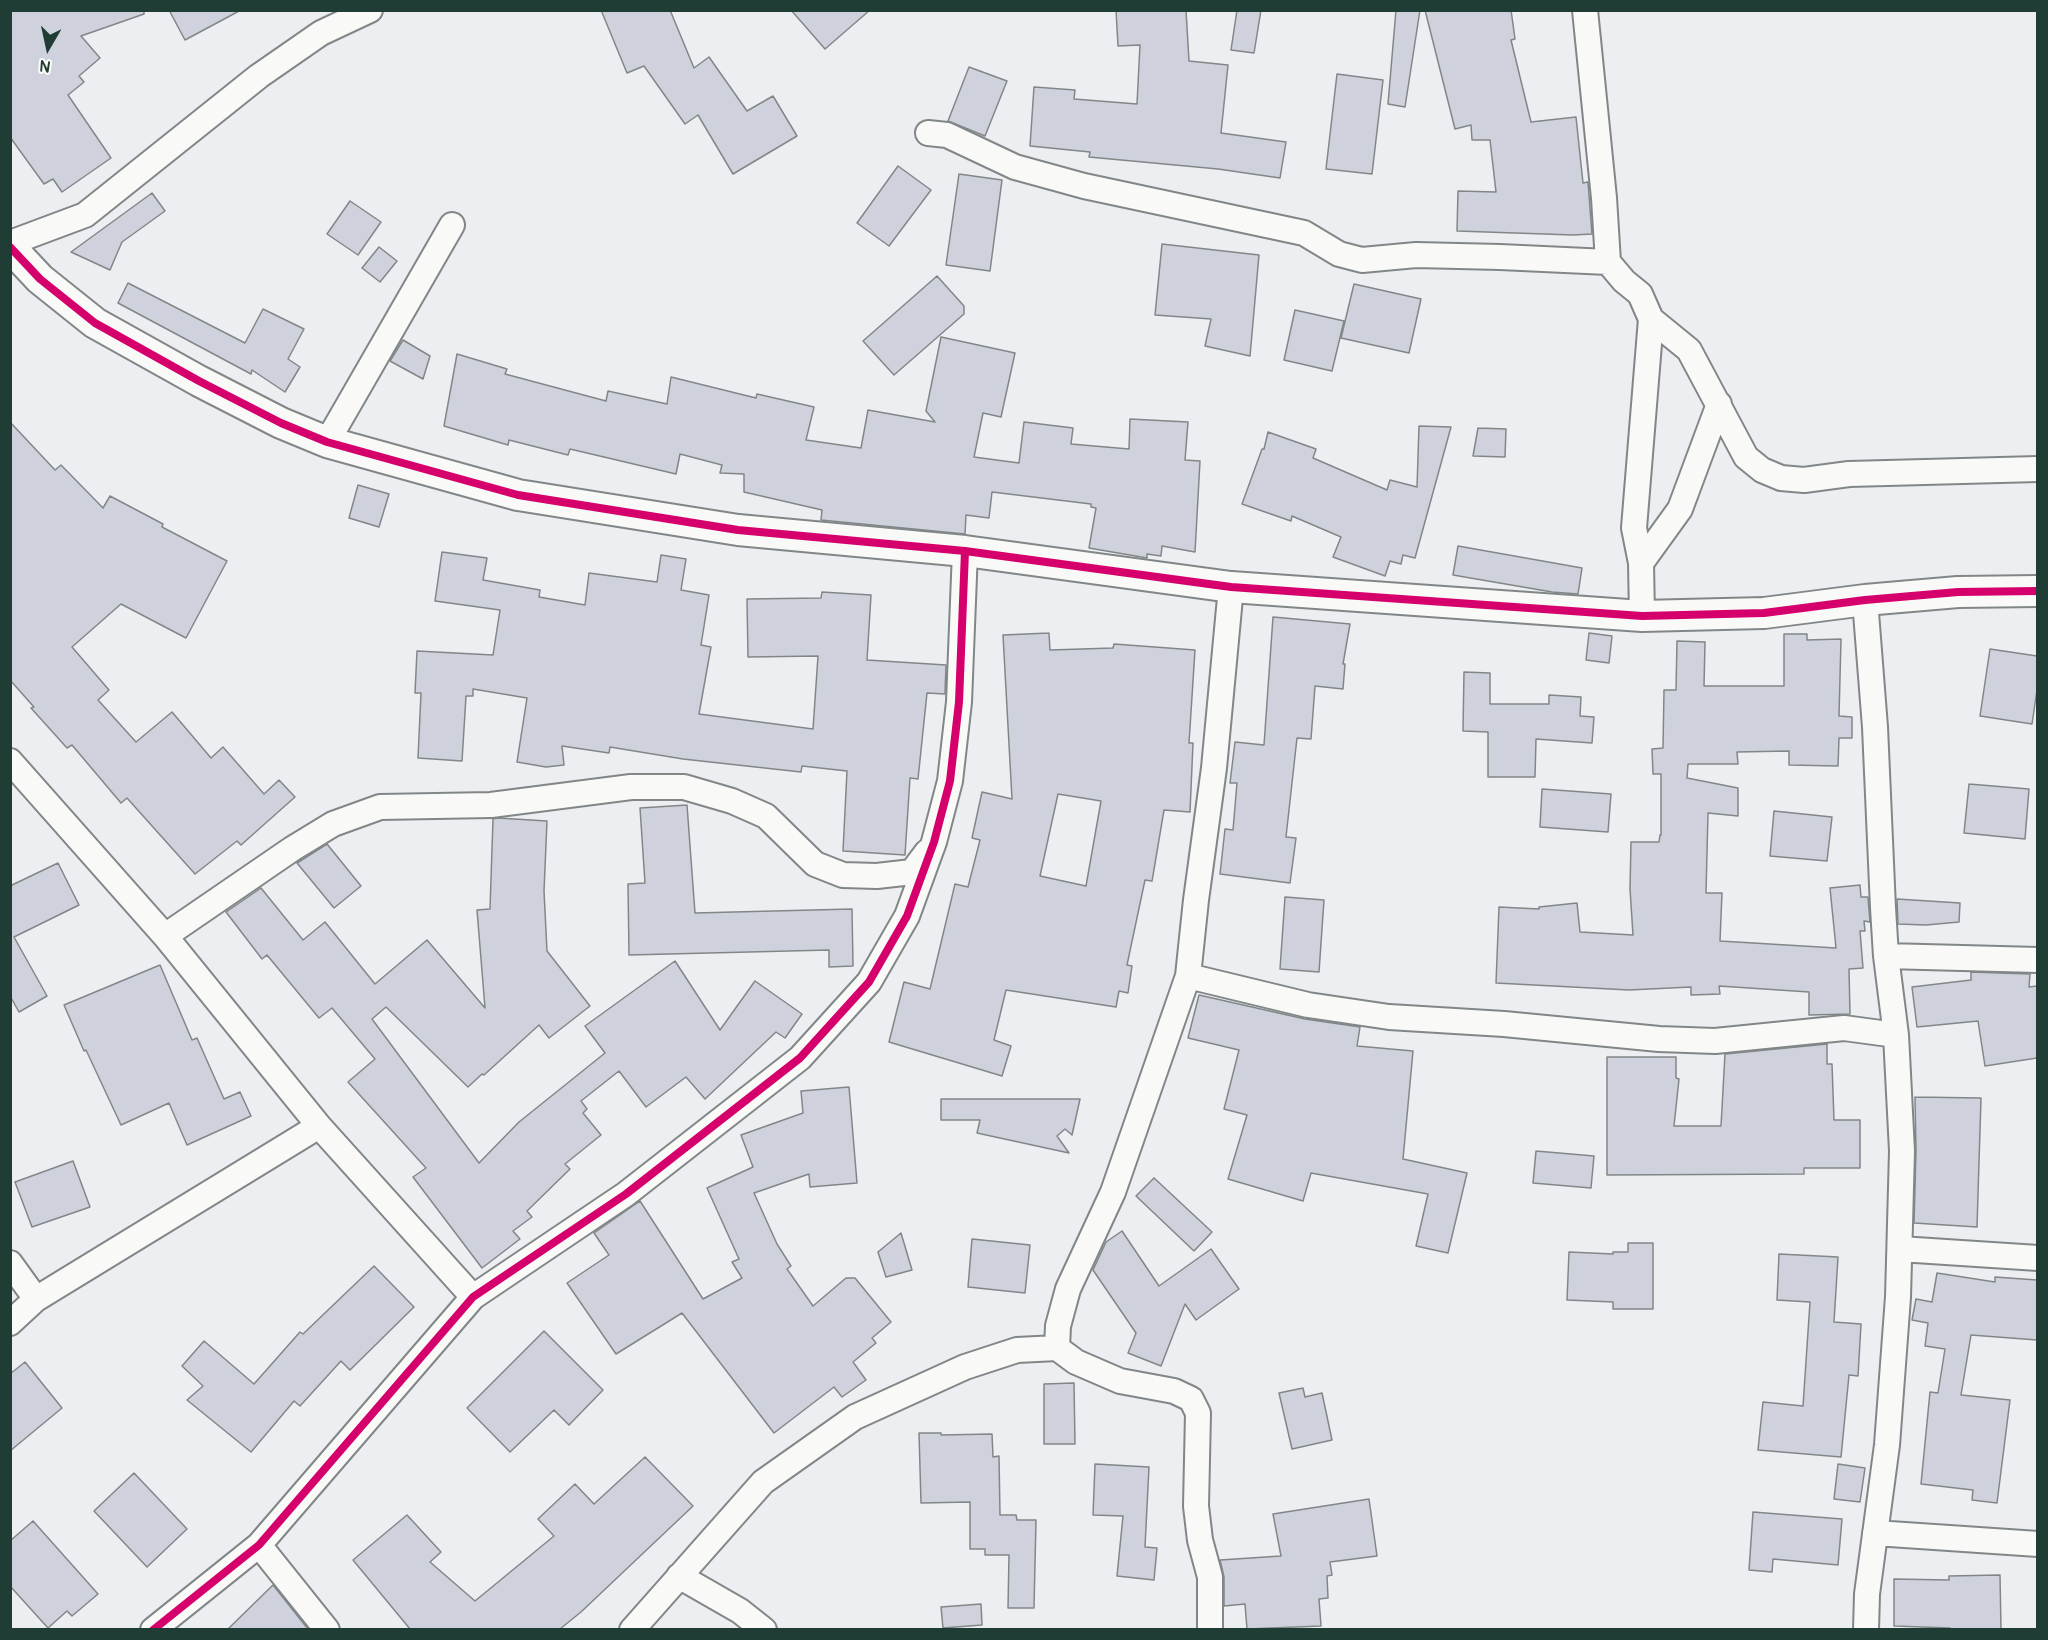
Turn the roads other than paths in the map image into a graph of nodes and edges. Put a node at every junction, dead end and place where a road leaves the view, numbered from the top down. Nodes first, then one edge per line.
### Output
1 (370, 10) edge
2 (1585, 10) edge
3 (928, 133) dead end
4 (452, 225) dead end
5 (10, 245) edge
6 (1608, 262) junction
7 (1651, 319) junction
8 (1719, 404) junction
9 (327, 442) junction
10 (2037, 469) edge
11 (965, 551) junction
12 (1641, 563) junction
13 (1231, 586) junction
14 (2037, 591) edge
15 (1865, 600) junction
16 (1642, 616) junction
17 (10, 761) edge
18 (934, 842) junction
19 (165, 936) junction
20 (1886, 956) junction
21 (2037, 960) edge
22 (1188, 976) junction
23 (1896, 1035) junction
24 (319, 1126) junction
25 (1900, 1250) junction
26 (2037, 1258) edge
27 (10, 1263) edge
28 (473, 1297) junction
29 (36, 1299) junction
30 (10, 1323) edge
31 (1057, 1348) junction
32 (1875, 1533) junction
33 (2037, 1544) edge
34 (259, 1545) junction
35 (679, 1576) junction
36 (153, 1629) edge
37 (327, 1629) edge
38 (632, 1629) edge
39 (764, 1629) edge
40 (1209, 1629) edge
41 (1866, 1629) edge

1 - 5 street
2 - 6 street
3 - 6 street
4 - 9 street
5 - 9 street
6 - 7 street
7 - 8 street
7 - 12 street
8 - 10 street
8 - 12 street
9 - 11 street
11 - 13 street
11 - 18 street
12 - 16 street
13 - 16 street
13 - 22 street
14 - 15 street
15 - 16 street
15 - 20 street
17 - 19 street
18 - 19 street
18 - 28 street
19 - 24 street
20 - 21 street
20 - 23 street
22 - 23 street
22 - 31 street
23 - 25 street
24 - 28 street
24 - 29 street
25 - 26 street
25 - 32 street
27 - 29 street
28 - 34 street
29 - 30 street
31 - 35 street
31 - 40 street
32 - 33 street
32 - 41 street
34 - 36 street
34 - 37 street
35 - 38 street
35 - 39 street

